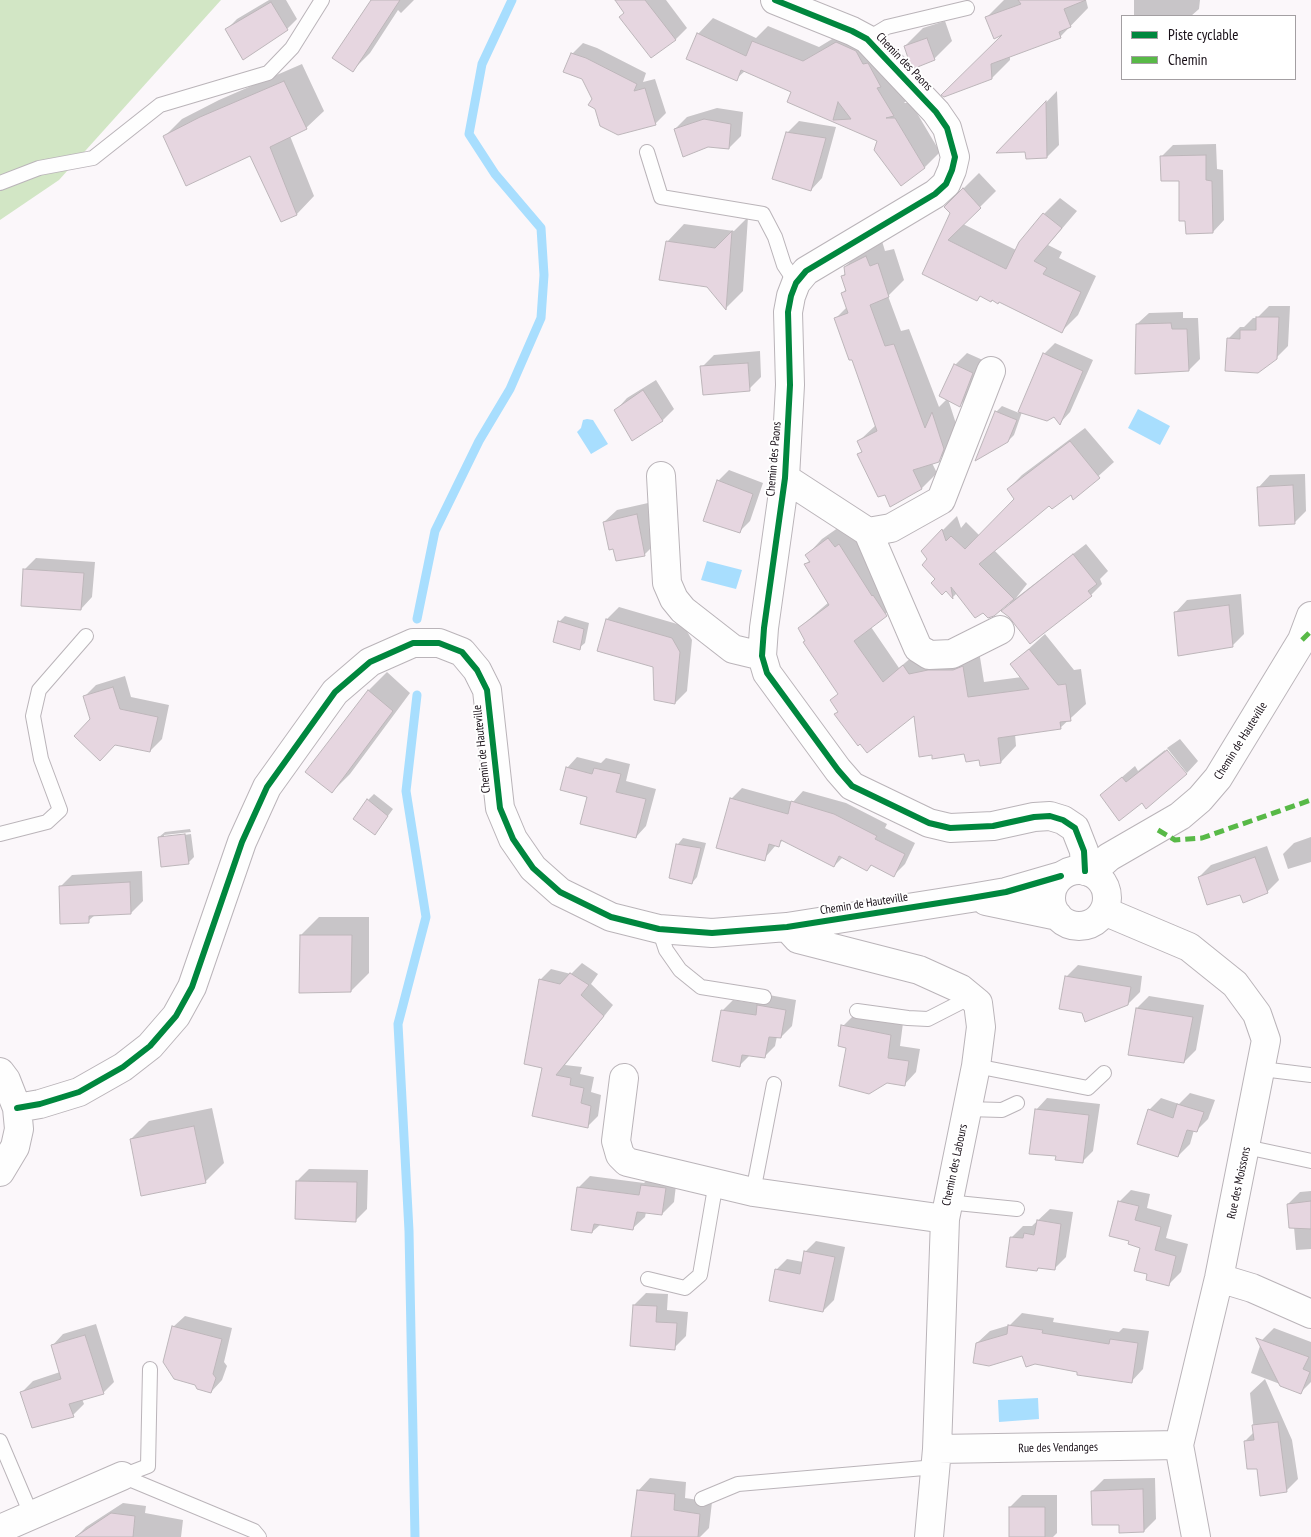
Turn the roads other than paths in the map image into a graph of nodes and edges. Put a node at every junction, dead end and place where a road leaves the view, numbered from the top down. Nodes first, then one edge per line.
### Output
1 (322, 0) edge
2 (775, 0) edge
3 (967, 8) dead end
4 (867, 39) junction
5 (648, 152) dead end
6 (0, 183) edge
7 (796, 283) junction
8 (991, 371) dead end
9 (661, 476) dead end
10 (786, 478) junction
11 (868, 532) junction
12 (1311, 616) edge
13 (1000, 630) dead end
14 (86, 636) dead end
15 (762, 656) junction
16 (0, 834) edge
17 (1079, 873) junction
18 (971, 898) junction
19 (1104, 910) junction
20 (1058, 916) junction
21 (787, 927) junction
22 (660, 929) junction
23 (764, 997) dead end
24 (971, 997) junction
25 (857, 1011) dead end
26 (976, 1066) junction
27 (1262, 1069) junction
28 (0, 1072) edge
29 (1104, 1073) dead end
30 (1311, 1075) edge
31 (624, 1078) dead end
32 (774, 1084) dead end
33 (1017, 1103) dead end
34 (17, 1108) junction
35 (967, 1109) junction
36 (1246, 1147) junction
37 (1311, 1161) edge
38 (0, 1172) edge
39 (716, 1182) junction
40 (754, 1192) junction
41 (1017, 1209) dead end
42 (946, 1210) junction
43 (1219, 1278) junction
44 (648, 1280) dead end
45 (1311, 1314) edge
46 (150, 1369) dead end
47 (0, 1441) edge
48 (1179, 1445) junction
49 (936, 1458) junction
50 (122, 1476) junction
51 (702, 1499) dead end
52 (31, 1514) junction
53 (0, 1529) edge
54 (259, 1537) edge
55 (929, 1537) edge
56 (1196, 1537) edge

1 - 6 lane
2 - 4 street, Chemin des Paons
3 - 4 lane
4 - 7 street, Chemin des Paons
5 - 7 lane
7 - 10 street, Chemin des Paons
8 - 11 street
9 - 15 street
10 - 11 street
10 - 15 street, Chemin des Paons
11 - 13 street
12 - 17 street, Chemin de Hauteville
14 - 16 lane
15 - 17 street, Chemin des Paons
17 - 18 street, Chemin de Hauteville
17 - 19 street
17 - 20 street
18 - 20 street, Chemin de Hauteville
18 - 21 street, Chemin de Hauteville
19 - 20 street
19 - 27 street, Rue des Moissons
21 - 22 street, Chemin de Hauteville
21 - 24 street
22 - 23 lane
22 - 34 street, Chemin de Hauteville
24 - 25 lane
24 - 26 street, Chemin des Labours
26 - 29 lane
26 - 35 street, Chemin des Labours
27 - 30 lane
27 - 36 street, Rue des Moissons
28 - 34 street
31 - 39 street
32 - 40 lane
33 - 35 lane
34 - 38 street
35 - 42 street, Chemin des Labours
36 - 37 lane
36 - 43 street, Rue des Moissons
39 - 40 street
39 - 44 lane
40 - 42 street
41 - 42 lane
42 - 49 street, Chemin des Labours
43 - 45 street
43 - 48 street, Rue des Moissons
46 - 50 lane
47 - 52 lane
48 - 49 street, Rue des Vendanges
48 - 56 street, Rue des Moissons
49 - 51 lane
49 - 55 street, Chemin des Labours
50 - 52 street
50 - 54 lane
52 - 53 street

